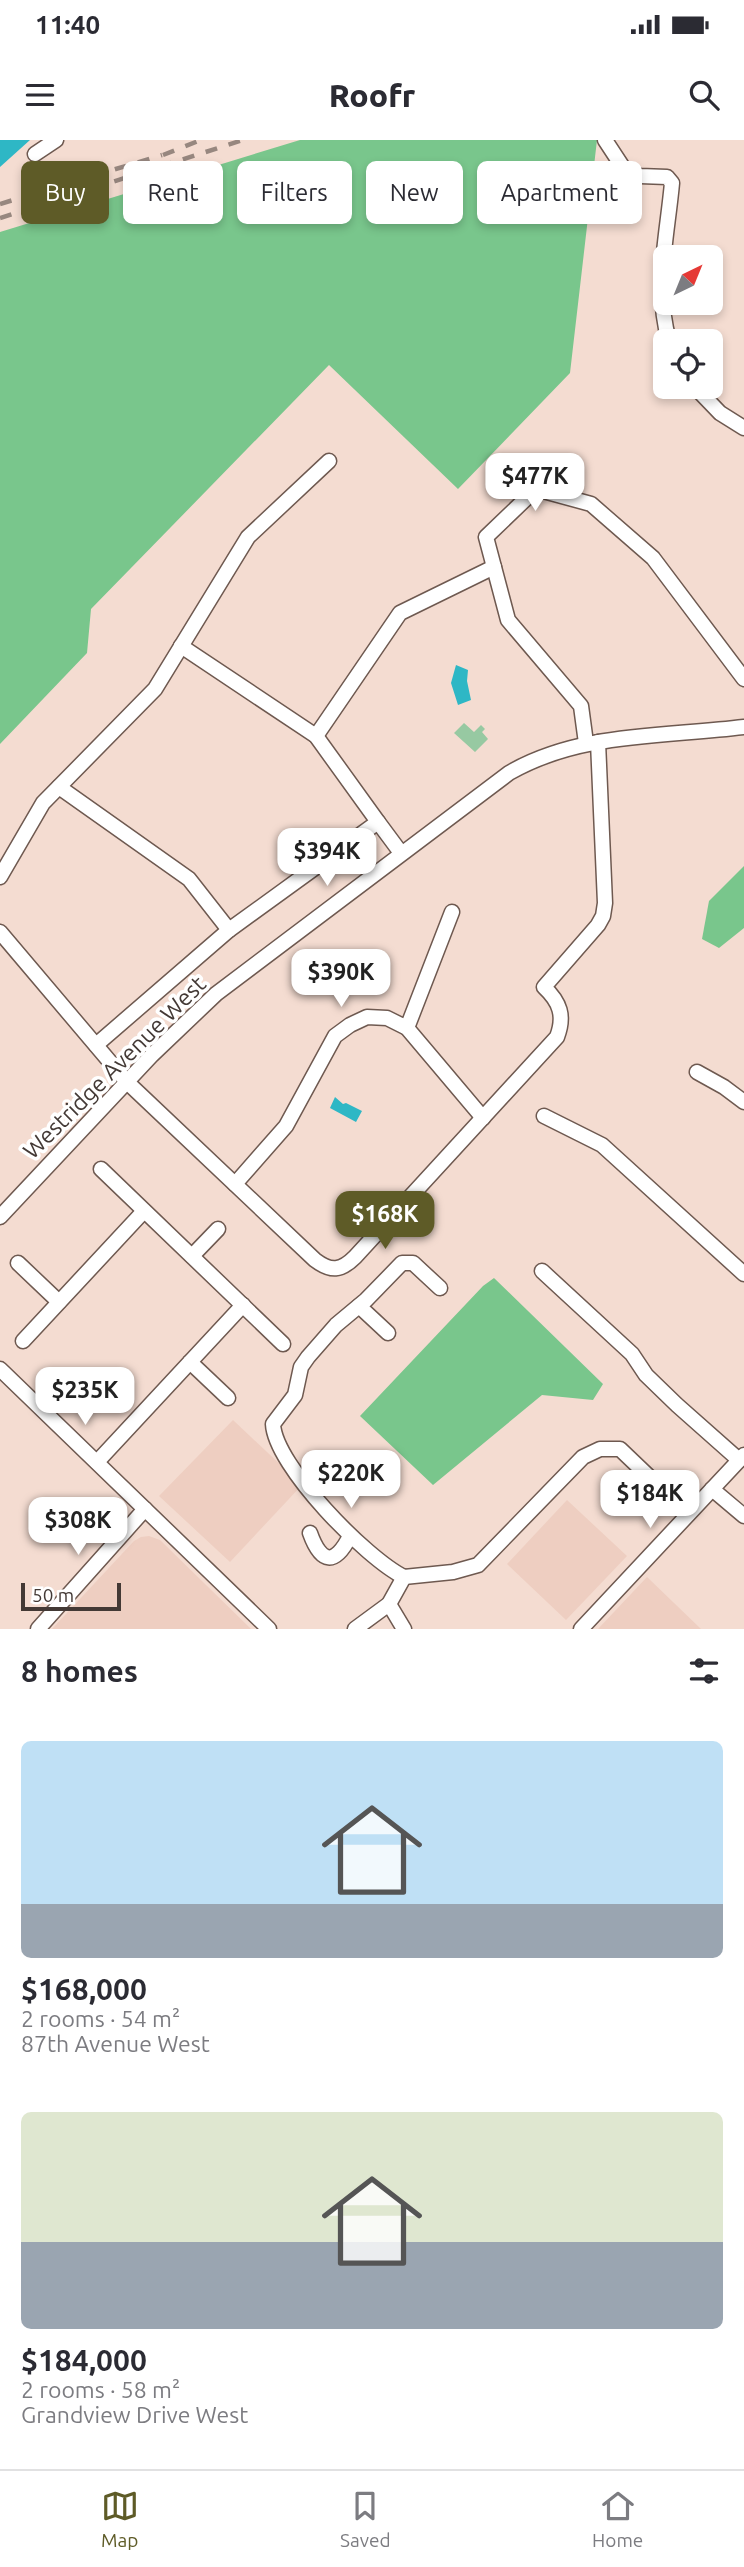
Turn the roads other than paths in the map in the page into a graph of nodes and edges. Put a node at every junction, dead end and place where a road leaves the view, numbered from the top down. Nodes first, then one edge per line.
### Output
1 (56, 140) edge
2 (605, 140) edge
3 (35, 154) dead end
4 (666, 329) edge
5 (706, 399) edge
6 (744, 428) edge
7 (329, 461) dead end
8 (494, 566) junction
9 (181, 646) junction
10 (744, 677) edge
11 (744, 727) edge
12 (316, 736) junction
13 (592, 742) junction
14 (59, 787) junction
15 (378, 822) junction
16 (401, 853) junction
17 (0, 877) edge
18 (452, 912) dead end
19 (229, 930) junction
20 (0, 932) edge
21 (407, 1028) junction
22 (96, 1045) junction
23 (697, 1072) dead end
24 (127, 1082) junction
25 (744, 1102) edge
26 (544, 1116) dead end
27 (483, 1118) junction
28 (101, 1169) dead end
29 (235, 1184) junction
30 (144, 1211) junction
31 (0, 1217) edge
32 (218, 1229) dead end
33 (192, 1256) junction
34 (18, 1263) dead end
35 (542, 1271) dead end
36 (744, 1274) edge
37 (440, 1288) dead end
38 (59, 1302) junction
39 (243, 1305) junction
40 (359, 1306) junction
41 (388, 1333) dead end
42 (23, 1341) dead end
43 (283, 1344) dead end
44 (190, 1362) junction
45 (0, 1369) edge
46 (228, 1398) dead end
47 (742, 1458) edge
48 (97, 1462) junction
49 (712, 1489) junction
50 (145, 1509) junction
51 (688, 1514) junction
52 (744, 1516) edge
53 (310, 1533) dead end
54 (350, 1536) junction
55 (404, 1577) junction
56 (389, 1604) junction
57 (38, 1629) edge
58 (269, 1629) edge
59 (355, 1629) edge
60 (404, 1629) edge
61 (582, 1629) edge

1 - 3 street
2 - 4 street
5 - 6 street
7 - 9 street
8 - 10 street
8 - 12 street
8 - 13 street
9 - 12 street
9 - 14 street
11 - 13 street, Westridge Avenue West
12 - 15 street
13 - 16 street, Westridge Avenue West
13 - 27 street
14 - 17 street
14 - 19 street
15 - 16 street
15 - 19 street
16 - 24 street, Westridge Avenue West
18 - 21 street
19 - 22 street
20 - 22 street
21 - 27 street
21 - 29 street
22 - 24 street
23 - 25 street
24 - 29 street
24 - 31 street, Westridge Avenue West
26 - 36 street
27 - 29 street
28 - 30 street
30 - 33 street
30 - 38 street
32 - 33 street
33 - 39 street
34 - 38 street
35 - 47 street
37 - 40 street
38 - 42 street
39 - 43 street
39 - 44 street
40 - 41 street
40 - 54 street
44 - 46 street
44 - 48 street
45 - 48 street
47 - 49 street
48 - 50 street
49 - 51 street
49 - 52 street
50 - 57 street
50 - 58 street
51 - 55 street
51 - 61 street
53 - 54 street
54 - 55 street
55 - 56 street
56 - 59 street
56 - 60 street

